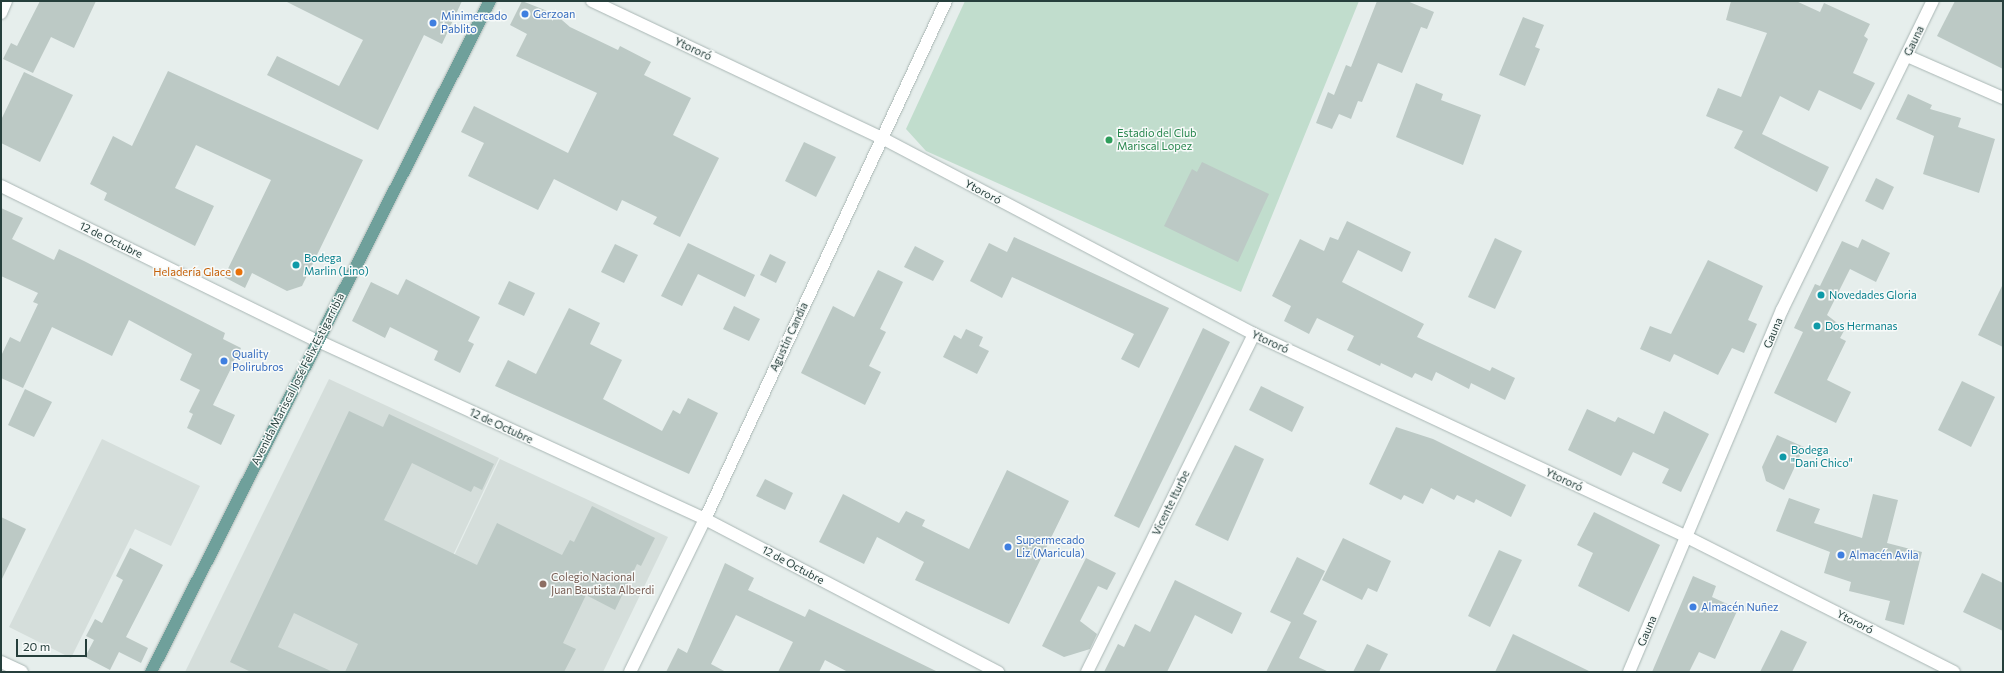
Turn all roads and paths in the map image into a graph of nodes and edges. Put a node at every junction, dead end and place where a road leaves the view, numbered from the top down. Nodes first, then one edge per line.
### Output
1 (6, 1) edge
2 (490, 1) edge
3 (592, 1) edge
4 (946, 1) edge
5 (1934, 1) edge
6 (1, 13) edge
7 (1907, 56) junction
8 (2003, 98) edge
9 (882, 138) junction
10 (1, 186) edge
11 (1254, 334) junction
12 (316, 340) junction
13 (705, 519) junction
14 (1687, 537) junction
15 (1, 662) edge
16 (22, 672) edge
17 (152, 672) edge
18 (630, 672) edge
19 (998, 672) edge
20 (1087, 672) edge
21 (1629, 672) edge
22 (1954, 672) edge

1 - 6 street
2 - 12 main road, Avenida Mariscal José Felix Estigarribia
3 - 9 street, Ytororó
4 - 9 street, Agustín Candia
5 - 7 street, Gauna
7 - 8 street
7 - 14 street, Gauna
9 - 11 street, Ytororó
9 - 13 street, Agustín Candia
10 - 12 street, 12 de Octubre
11 - 14 street, Ytororó
11 - 20 street, Vicente Iturbe
12 - 13 street, 12 de Octubre
12 - 17 main road, Avenida Mariscal José Felix Estigarribia
13 - 18 street, Agustín Candia
13 - 19 street, 12 de Octubre
14 - 21 street, Gauna
14 - 22 street, Ytororó
15 - 16 street

